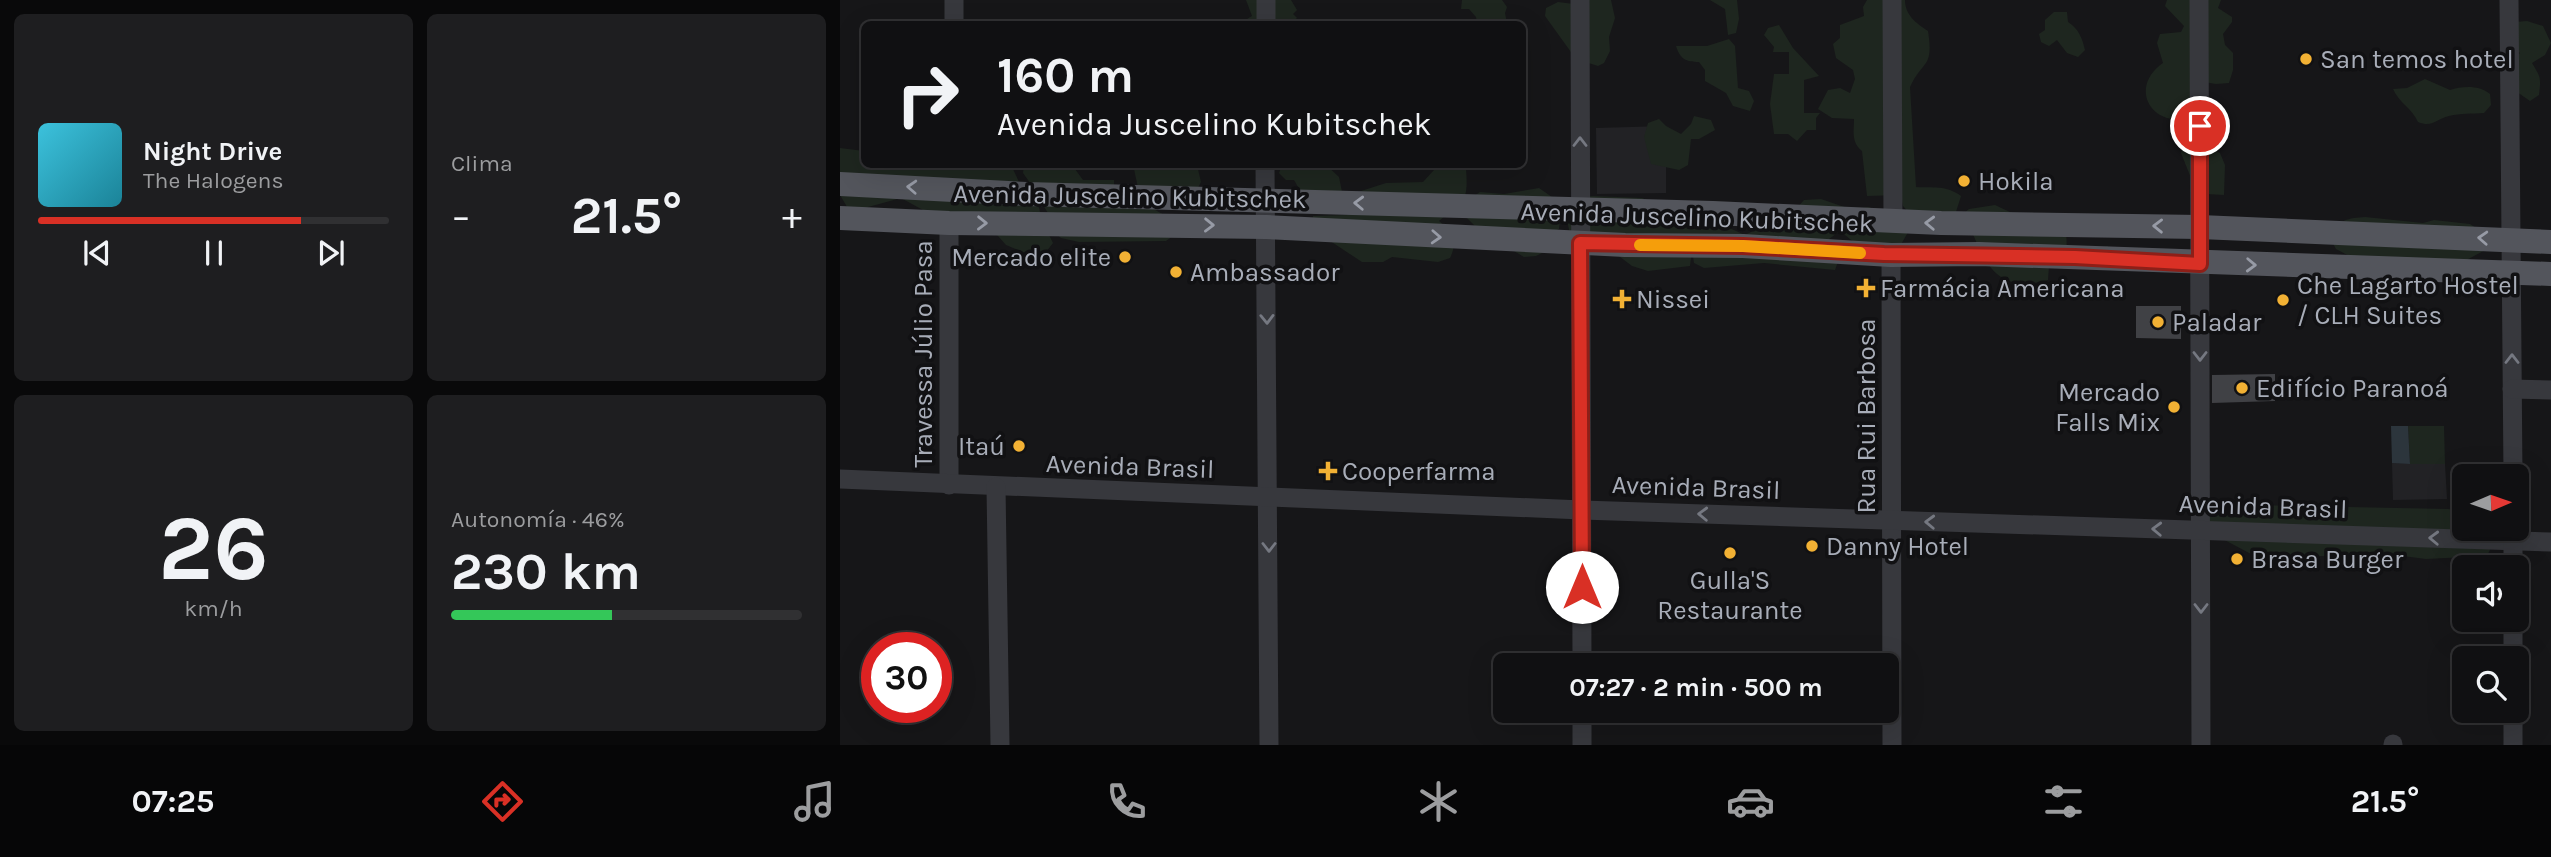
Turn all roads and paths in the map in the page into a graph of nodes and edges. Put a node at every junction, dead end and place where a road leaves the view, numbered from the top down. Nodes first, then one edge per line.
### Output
1 (954, 0) edge
2 (1266, 0) edge
3 (1580, 0) edge
4 (1892, 0) edge
5 (2199, 0) edge
6 (2510, 0) edge
7 (954, 21) edge
8 (1266, 21) edge
9 (1265, 168) edge
10 (840, 184) edge
11 (1265, 200) junction
12 (1580, 211) junction
13 (1713, 213) junction
14 (1768, 217) junction
15 (840, 218) edge
16 (1893, 221) junction
17 (949, 223) junction
18 (1266, 227) junction
19 (2200, 227) junction
20 (2513, 240) junction
21 (2551, 242) edge
22 (1580, 243) junction
23 (1684, 246) junction
24 (1743, 246) junction
25 (1891, 255) junction
26 (2200, 264) junction
27 (2512, 273) junction
28 (2551, 274) edge
29 (2512, 389) junction
30 (2551, 390) edge
31 (2513, 464) edge
32 (840, 479) edge
33 (949, 485) junction
34 (996, 487) junction
35 (1269, 497) junction
36 (1582, 510) junction
37 (1893, 521) junction
38 (2201, 530) junction
39 (2452, 534) edge
40 (2529, 538) edge
41 (2551, 542) edge
42 (1582, 653) edge
43 (1582, 723) edge
44 (2513, 723) edge
45 (1000, 745) edge
46 (1269, 745) edge
47 (1582, 745) edge
48 (1892, 745) edge
49 (2201, 745) edge
50 (2513, 745) edge

1 - 7 street
2 - 8 street
12 -> 3 street
4 - 16 street
5 - 19 street
6 - 20 street
9 - 11 street
11 -> 10 main road, Avenida Juscelino Kubitschek
12 -> 11 main road, Avenida Juscelino Kubitschek
11 - 18 street
12 - 13 main road, Avenida Juscelino Kubitschek
12 - 22 street
13 - 14 main road, Avenida Juscelino Kubitschek
13 - 23 main road
14 - 16 main road, Avenida Juscelino Kubitschek
14 - 24 main road
15 - 17 main road, Avenida Juscelino Kubitschek
19 -> 16 main road, Avenida Juscelino Kubitschek
17 -> 18 main road, Avenida Juscelino Kubitschek
17 - 33 street, Travessa Júlio Pasa
18 -> 22 main road, Avenida Juscelino Kubitschek
18 -> 35 street
20 -> 19 main road, Avenida Juscelino Kubitschek
19 - 26 street
20 - 21 main road, Avenida Juscelino Kubitschek
20 - 27 street
22 - 23 main road, Avenida Juscelino Kubitschek
22 - 36 street
23 - 24 main road, Avenida Juscelino Kubitschek
24 - 25 main road, Avenida Juscelino Kubitschek
25 - 26 main road, Avenida Juscelino Kubitschek
25 - 37 street, Rua Rui Barbosa
26 -> 27 main road, Avenida Juscelino Kubitschek
26 -> 38 street
27 - 28 main road, Avenida Juscelino Kubitschek
29 -> 27 street
29 - 30 street
29 - 31 street
32 - 33 street, Avenida Brasil
33 - 34 street, Avenida Brasil
34 - 35 street, Avenida Brasil
34 - 45 street
35 - 36 street, Avenida Brasil
35 -> 46 street
37 -> 36 street, Avenida Brasil
36 - 42 street
38 -> 37 street, Avenida Brasil
37 - 48 street, Rua Rui Barbosa
39 -> 38 street, Avenida Brasil
38 -> 49 street
40 - 41 street, Avenida Brasil
43 - 47 street
44 - 50 street

